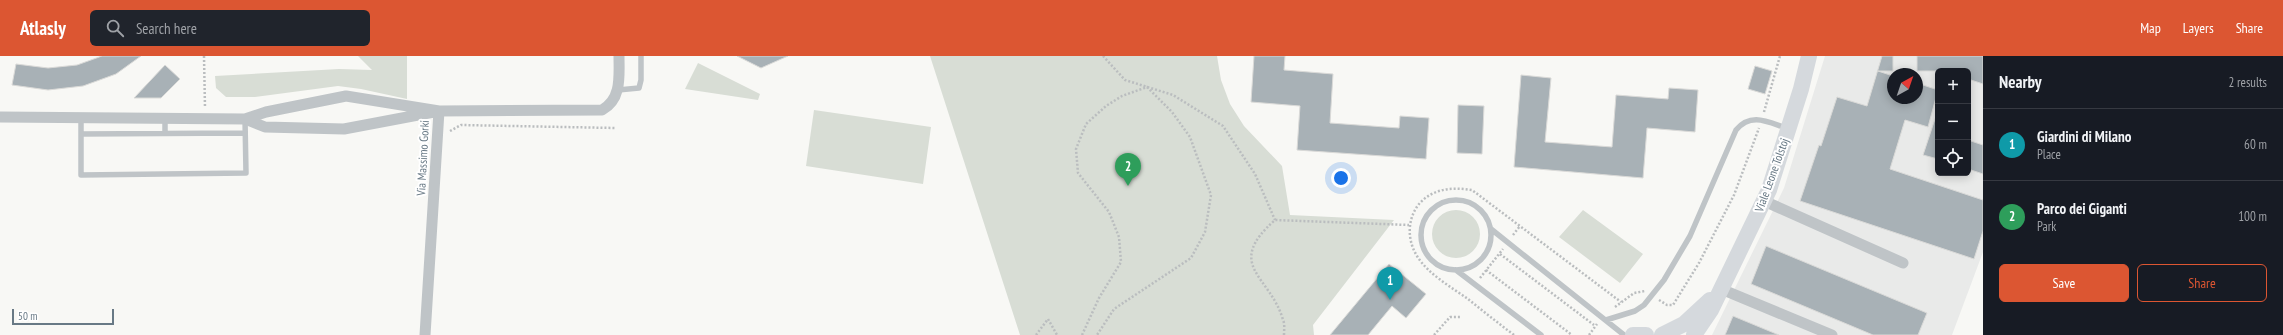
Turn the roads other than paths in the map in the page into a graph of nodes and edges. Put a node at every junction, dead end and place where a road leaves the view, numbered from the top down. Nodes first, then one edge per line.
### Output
1 (619, 56) edge
2 (641, 56) edge
3 (1809, 56) edge
4 (618, 90) junction
5 (439, 111) junction
6 (0, 117) edge
7 (81, 118) junction
8 (165, 118) junction
9 (245, 119) junction
10 (1788, 129) junction
11 (165, 133) junction
12 (246, 133) junction
13 (81, 134) junction
14 (1764, 201) junction
15 (1490, 229) junction
16 (1903, 263) dead end
17 (1456, 270) junction
18 (1721, 288) junction
19 (1606, 320) junction
20 (425, 335) edge
21 (1542, 335) edge
22 (1624, 335) edge
23 (1633, 335) edge
24 (1646, 335) edge
25 (1662, 335) edge
26 (1694, 335) edge
27 (1832, 335) edge

1 - 4 street
2 - 4 lane
3 - 10 street, Viale Leone Tolstoj
4 - 5 street, Via Massimo Gorki
5 - 9 street
5 - 9 street
5 - 20 street, Via Massimo Gorki
6 - 7 street
7 - 8 street
7 - 13 lane
8 - 9 street
8 - 11 lane
9 - 12 lane
10 - 14 street, Viale Leone Tolstoj
10 - 19 lane
11 - 12 lane
11 - 13 lane
12 - 13 lane
14 - 16 street
14 - 18 street, Viale Leone Tolstoj
15 - 17 lane
15 - 17 lane
15 - 19 lane
17 - 21 lane
18 - 25 street, Viale Leone Tolstoj
18 - 26 street, Viale Leone Tolstoj
18 - 27 street
19 - 22 lane
23 - 24 street

